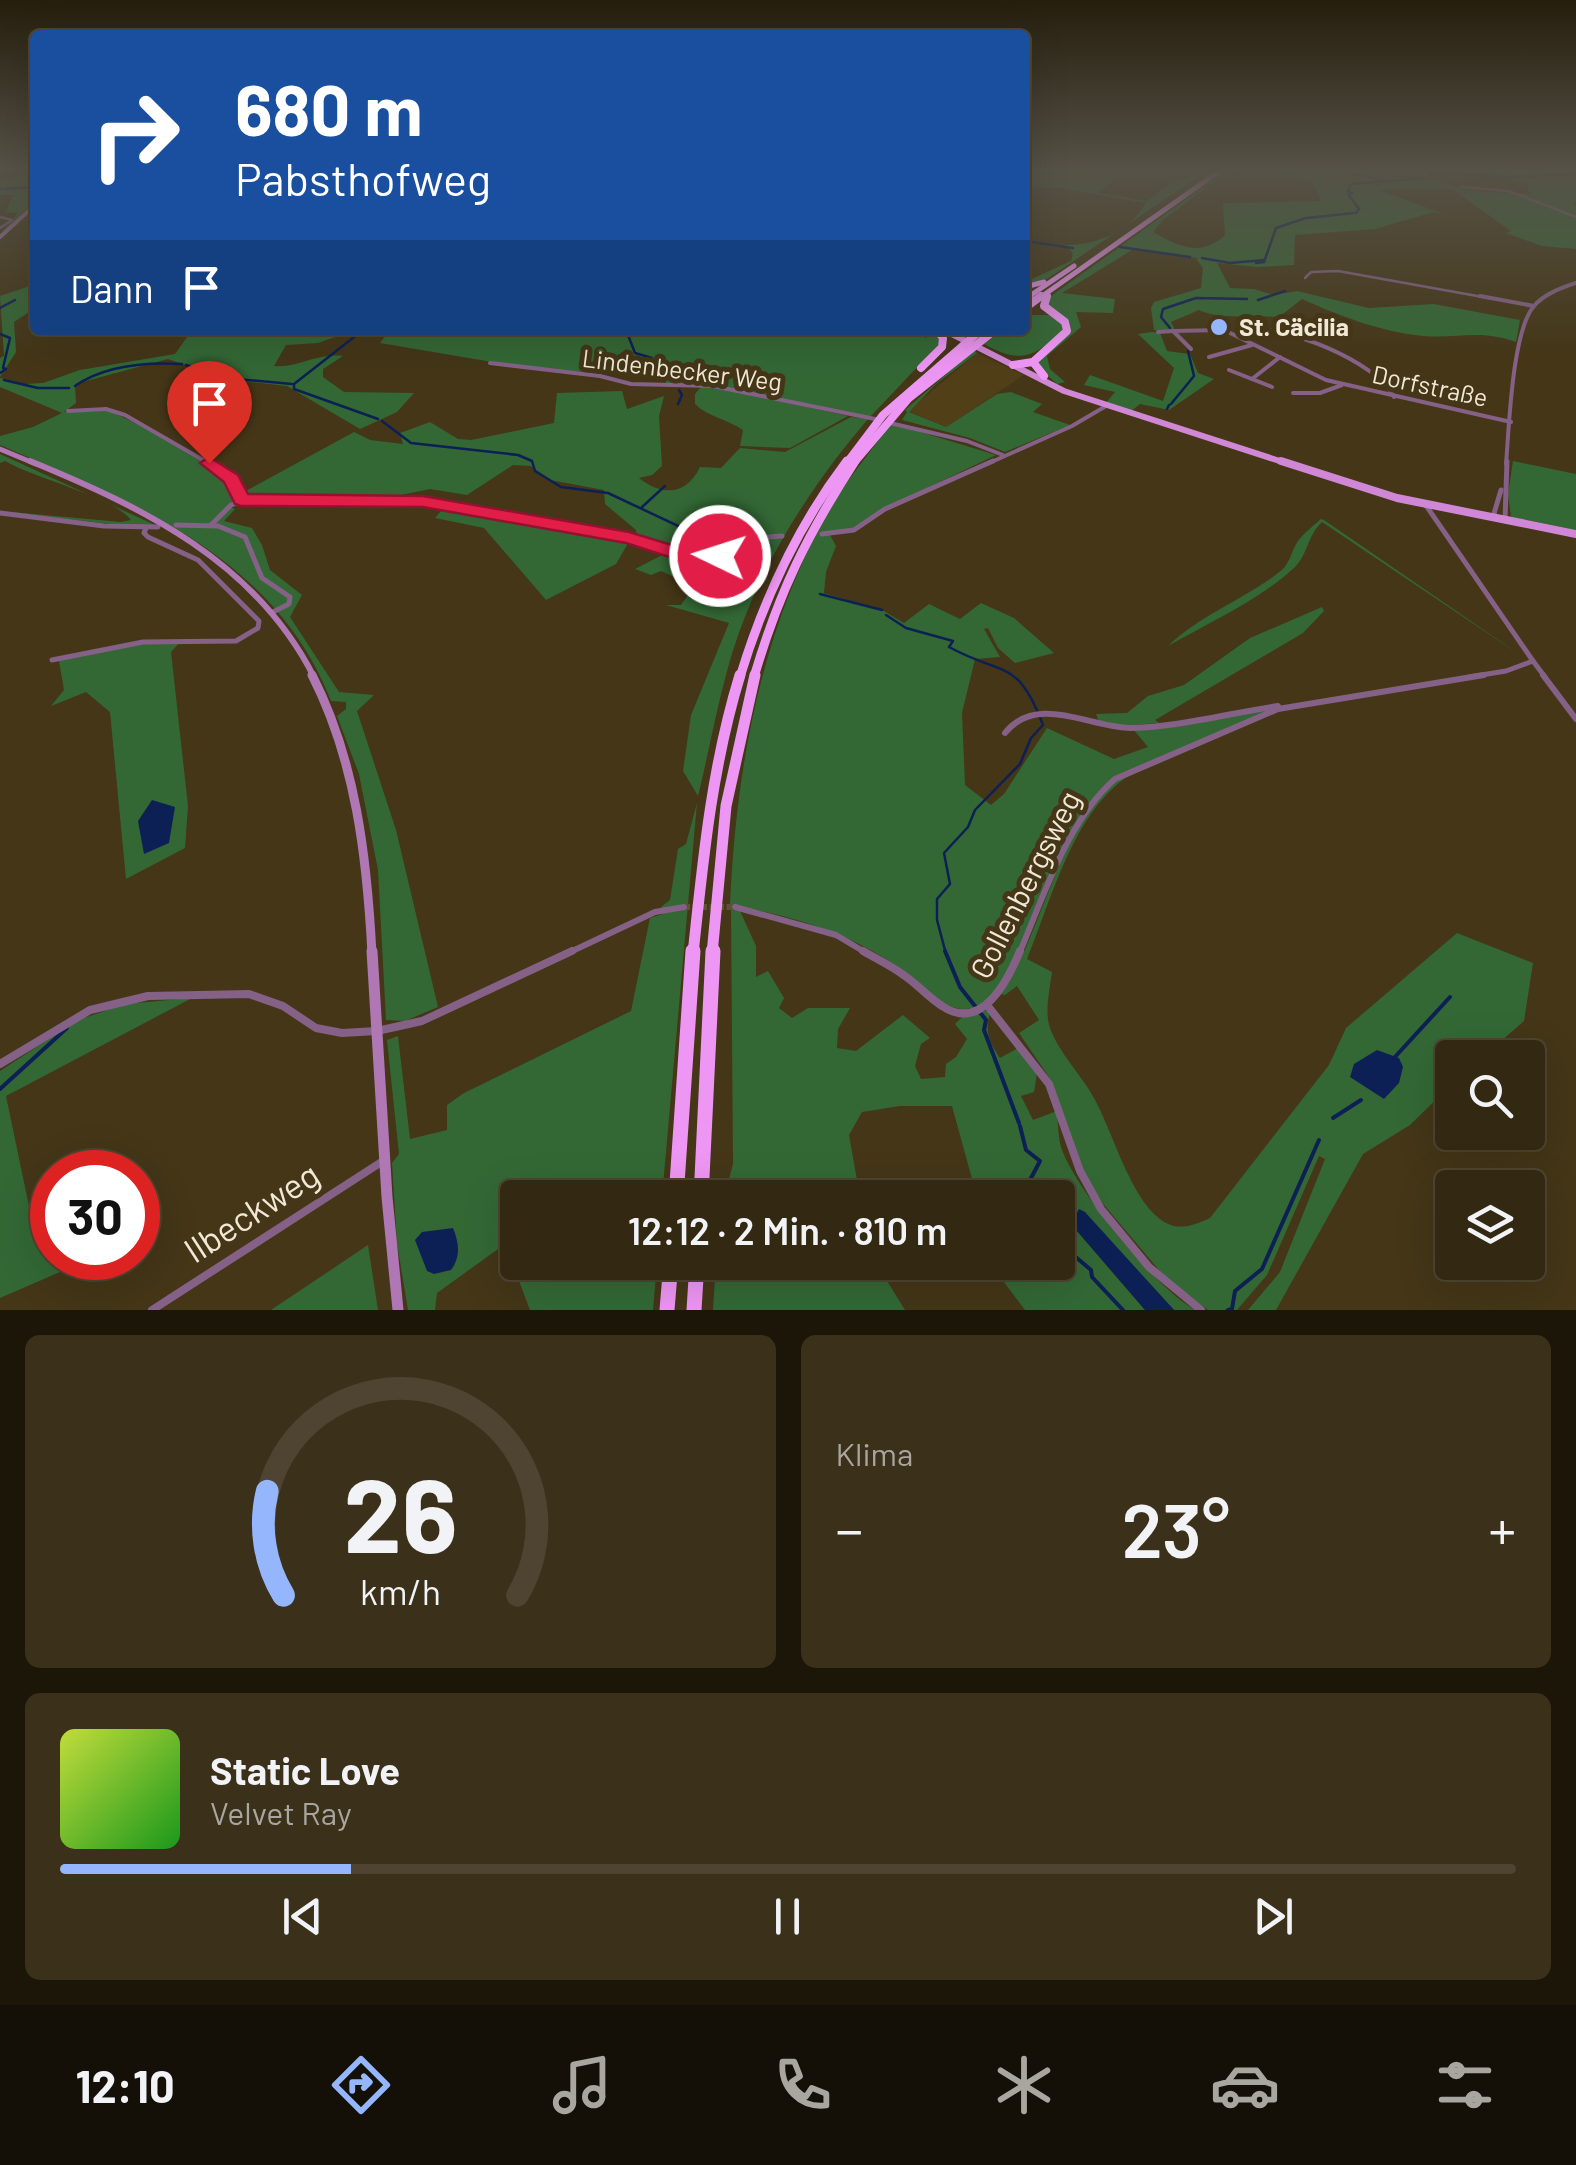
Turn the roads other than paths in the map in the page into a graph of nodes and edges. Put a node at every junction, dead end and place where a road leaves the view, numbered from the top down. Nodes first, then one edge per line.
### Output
1 (1128, 231) edge
2 (1132, 231) edge
3 (1306, 278) dead end
4 (1055, 283) junction
5 (1576, 283) edge
6 (1030, 286) edge
7 (1030, 296) edge
8 (1030, 306) edge
9 (1534, 306) junction
10 (1030, 312) edge
11 (1173, 331) junction
12 (1158, 332) dead end
13 (942, 335) edge
14 (956, 335) edge
15 (959, 335) edge
16 (975, 335) edge
17 (988, 335) edge
18 (962, 337) junction
19 (1253, 344) junction
20 (980, 346) joint
21 (1191, 349) dead end
22 (1209, 357) dead end
23 (1280, 357) junction
24 (490, 362) dead end
25 (1022, 364) junction
26 (1229, 370) dead end
27 (1045, 377) joint
28 (1252, 379) junction
29 (1342, 385) junction
30 (909, 386) junction
31 (1272, 387) dead end
32 (1292, 393) dead end
33 (1394, 397) junction
34 (1106, 406) junction
35 (68, 411) dead end
36 (1511, 422) junction
37 (0, 450) edge
38 (1003, 455) junction
39 (1503, 484) junction
40 (241, 500) junction
41 (1425, 504) junction
42 (0, 513) edge
43 (1493, 518) junction
44 (1505, 520) junction
45 (176, 525) dead end
46 (211, 525) junction
47 (158, 527) dead end
48 (146, 528) junction
49 (822, 534) dead end
50 (1576, 534) edge
51 (782, 536) dead end
52 (271, 612) junction
53 (52, 660) dead end
54 (1533, 661) junction
55 (1286, 707) junction
56 (1576, 719) edge
57 (1005, 733) dead end
58 (684, 907) tunnel mouth
59 (735, 907) tunnel mouth
60 (984, 1006) junction
61 (377, 1031) junction
62 (0, 1064) edge
63 (383, 1161) junction
64 (677, 1180) edge
65 (702, 1180) edge
66 (670, 1280) edge
67 (696, 1280) edge
68 (152, 1310) edge
69 (398, 1310) edge
70 (667, 1310) edge
71 (694, 1310) edge
72 (1201, 1310) edge

1 - 4 highway
2 - 4 highway
3 - 9 street
4 - 6 highway
4 - 7 highway
4 - 8 highway
4 - 25 highway
5 - 9 street
9 - 36 street
10 - 25 highway
11 - 12 street, Dorfstraße
11 - 19 street, Dorfstraße
11 - 21 street
13 - 30 highway
14 - 18 main road
15 - 18 main road
16 - 30 highway
17 - 65 highway
18 - 20 main road
19 - 22 street
19 - 23 street, Dorfstraße
19 - 33 street
20 - 25 main road
23 - 28 street
23 - 29 street, Dorfstraße
24 - 38 street, Lindenbecker Weg
25 - 27 highway
26 - 28 street
27 - 34 main road
28 - 31 street
29 - 32 street, Dorfstraße
29 - 33 street, Dorfstraße
30 - 64 highway
33 - 36 street, Dorfstraße
34 - 38 street
34 - 41 main road
35 - 40 street
36 - 39 street
37 - 52 main road
38 - 49 street
39 - 43 street
39 - 44 street
40 - 46 street
40 - 51 street
41 - 43 main road
41 - 54 street
42 - 48 street
43 - 44 main road
44 - 50 main road
45 - 46 street
46 - 52 street
47 - 48 street
48 - 53 street
52 - 61 main road
54 - 55 street, Gollenbergsweg
54 - 56 street
55 - 57 street
55 - 60 street, Gollenbergsweg
58 - 61 street
59 - 60 street, Gollenbergsweg
60 - 72 street
61 - 62 street
61 - 63 main road
63 - 68 street, Ilbeckweg
63 - 69 main road
66 - 70 highway
67 - 71 highway

